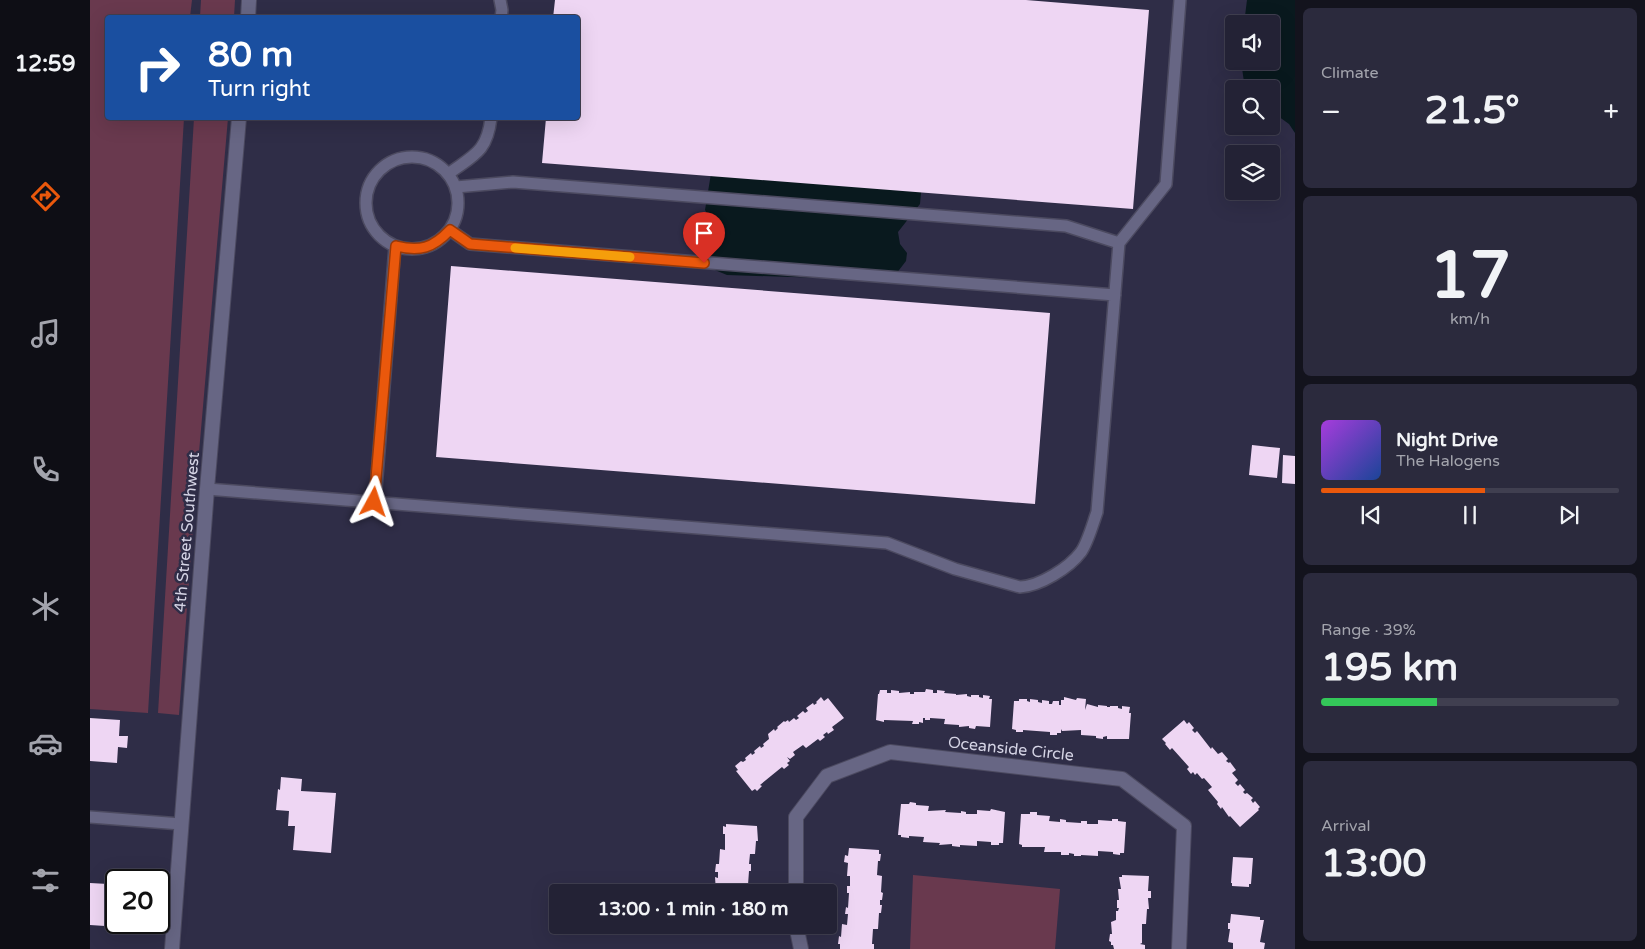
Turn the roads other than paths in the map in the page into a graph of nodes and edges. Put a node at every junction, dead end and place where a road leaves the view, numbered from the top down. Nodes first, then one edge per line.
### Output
1 (249, 0) edge
2 (500, 0) edge
3 (1180, 0) edge
4 (248, 15) edge
5 (501, 15) edge
6 (239, 120) edge
7 (491, 120) edge
8 (448, 174) junction
9 (456, 187) junction
10 (450, 230) junction
11 (1119, 243) junction
12 (396, 246) junction
13 (1115, 295) junction
14 (207, 488) junction
15 (374, 502) junction
16 (90, 817) edge
17 (181, 824) junction
18 (796, 884) edge
19 (798, 934) edge
20 (172, 949) edge
21 (801, 949) edge
22 (1179, 949) edge

1 - 4 street
2 - 5 lane
3 - 11 lane
6 - 14 street, 4th Street Southwest
7 - 8 lane
8 - 9 lane
8 - 12 lane
9 - 10 lane
9 - 11 lane
10 - 12 lane
10 - 13 lane
11 - 13 lane
12 - 15 lane
13 - 15 lane
14 - 15 lane
14 - 17 street, 4th Street Southwest
16 - 17 lane
17 - 20 street, 4th Street Southwest
18 - 22 street, Oceanside Circle
19 - 21 street

